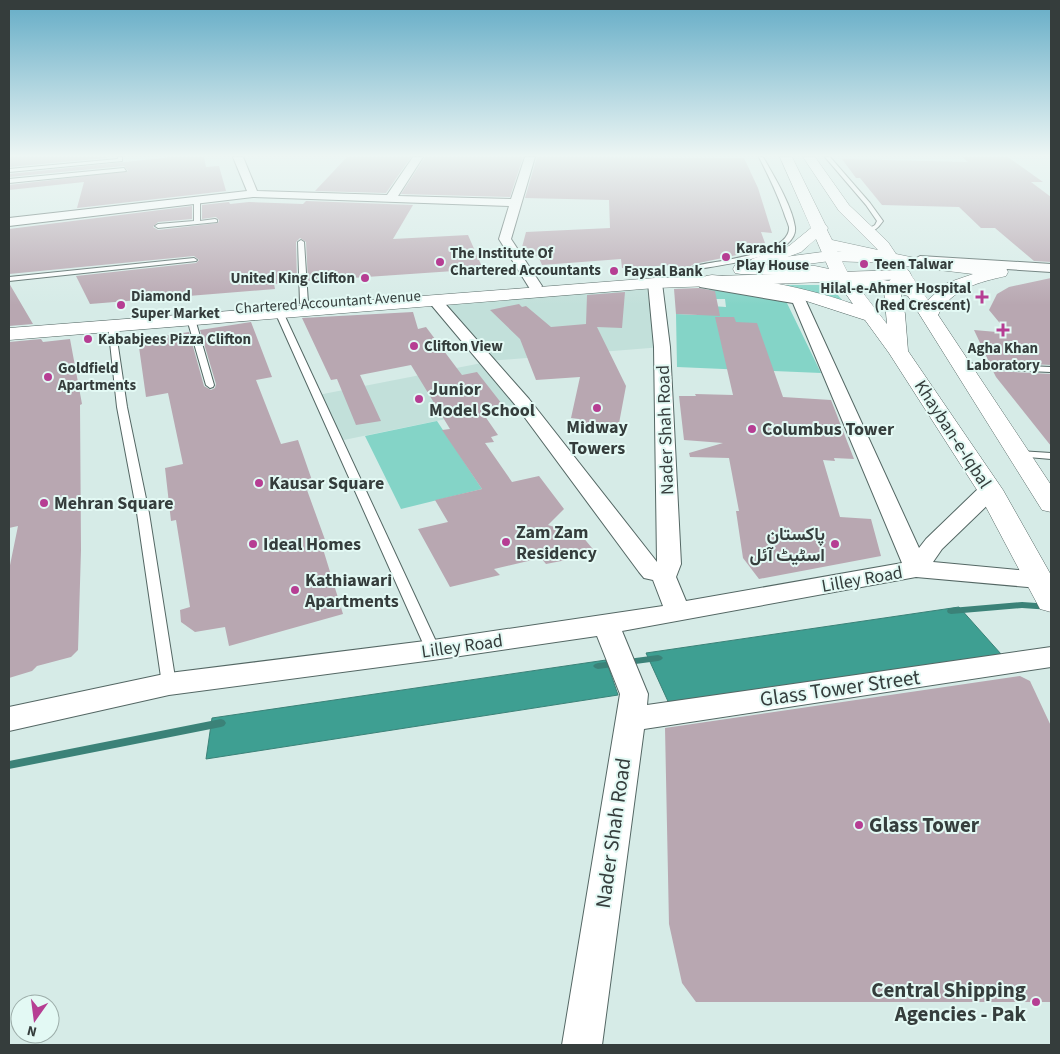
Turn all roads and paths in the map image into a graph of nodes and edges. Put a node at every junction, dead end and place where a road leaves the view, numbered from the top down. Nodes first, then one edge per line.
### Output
1 (144, 206) edge
2 (197, 206) edge
3 (515, 206) edge
4 (785, 206) edge
5 (810, 206) edge
6 (834, 206) edge
7 (869, 206) edge
8 (841, 219) junction
9 (215, 221) dead end
10 (9, 222) edge
11 (197, 223) junction
12 (158, 226) dead end
13 (821, 228) junction
14 (868, 230) junction
15 (894, 239) dead end
16 (301, 242) dead end
17 (917, 246) dead end
18 (833, 249) junction
19 (891, 258) junction
20 (194, 260) dead end
21 (924, 262) junction
22 (982, 264) junction
23 (1051, 268) edge
24 (740, 269) junction
25 (1000, 272) junction
26 (1051, 273) edge
27 (688, 274) junction
28 (811, 274) junction
29 (841, 276) junction
30 (9, 279) edge
31 (712, 280) junction
32 (653, 282) junction
33 (904, 284) junction
34 (536, 286) junction
35 (796, 295) junction
36 (435, 300) junction
37 (304, 303) junction
38 (279, 312) junction
39 (929, 314) junction
40 (870, 316) junction
41 (192, 319) junction
42 (9, 326) edge
43 (111, 326) junction
44 (9, 334) edge
45 (898, 351) junction
46 (962, 366) junction
47 (1051, 370) edge
48 (210, 385) dead end
49 (1019, 454) junction
50 (1051, 456) edge
51 (990, 490) junction
52 (1051, 504) edge
53 (916, 569) junction
54 (662, 573) junction
55 (1039, 580) junction
56 (1051, 601) edge
57 (678, 612) junction
58 (606, 625) junction
59 (433, 650) junction
60 (1051, 657) edge
61 (169, 684) junction
62 (9, 719) edge
63 (630, 719) junction
64 (582, 1045) edge

1 - 10 street
2 - 11 lane
3 - 34 street
4 - 27 lane
5 - 13 main road, Khayban-e-Iqbal
6 - 8 main road
7 - 14 lane
8 - 14 main road
8 - 18 main road
9 - 11 lane
11 - 12 lane
13 - 18 main road, Khayban-e-Iqbal
13 - 24 main road
14 - 15 main road
14 - 19 main road
16 - 37 lane
17 - 22 main road
18 - 19 main road
18 - 24 main road
18 - 28 main road
18 - 29 main road, Khayban-e-Iqbal
19 - 21 main road
19 - 33 main road
20 - 30 lane
21 - 22 street
21 - 25 main road
21 - 33 main road
22 - 23 street
24 - 27 main road
24 - 28 main road
25 - 26 street
25 - 33 street
25 - 39 main road
27 - 32 main road
28 - 29 main road
28 - 31 main road
29 - 33 main road
29 - 40 main road, Khayban-e-Iqbal
31 - 32 main road
31 - 35 main road
32 - 34 main road, Chartered Accountant Avenue
32 - 35 street
32 - 36 main road, Chartered Accountant Avenue
32 - 54 street, Nader Shah Road
33 - 39 main road
33 - 45 main road
34 - 37 main road, Chartered Accountant Avenue
35 - 40 main road
35 - 53 street
36 - 38 main road, Chartered Accountant Avenue
36 - 54 street
37 - 42 main road, Chartered Accountant Avenue
38 - 41 main road, Chartered Accountant Avenue
38 - 59 lane
39 - 46 main road
40 - 45 main road, Khayban-e-Iqbal
41 - 43 main road, Chartered Accountant Avenue
41 - 48 lane
43 - 44 main road, Chartered Accountant Avenue
43 - 61 lane
45 - 51 main road, Khayban-e-Iqbal
46 - 47 lane
46 - 49 main road
49 - 50 lane
49 - 52 main road
51 - 53 street, Lilley Road
51 - 55 main road, Khayban-e-Iqbal
53 - 55 street, Lilley Road
53 - 57 street, Lilley Road
54 - 57 street
55 - 56 main road, Khayban-e-Iqbal
57 - 58 street, Lilley Road
58 - 59 street, Lilley Road
58 - 63 street, Nader Shah Road
59 - 61 street, Lilley Road
60 - 63 street, Glass Tower Street
61 - 62 street, Lilley Road
63 - 64 street, Nader Shah Road

